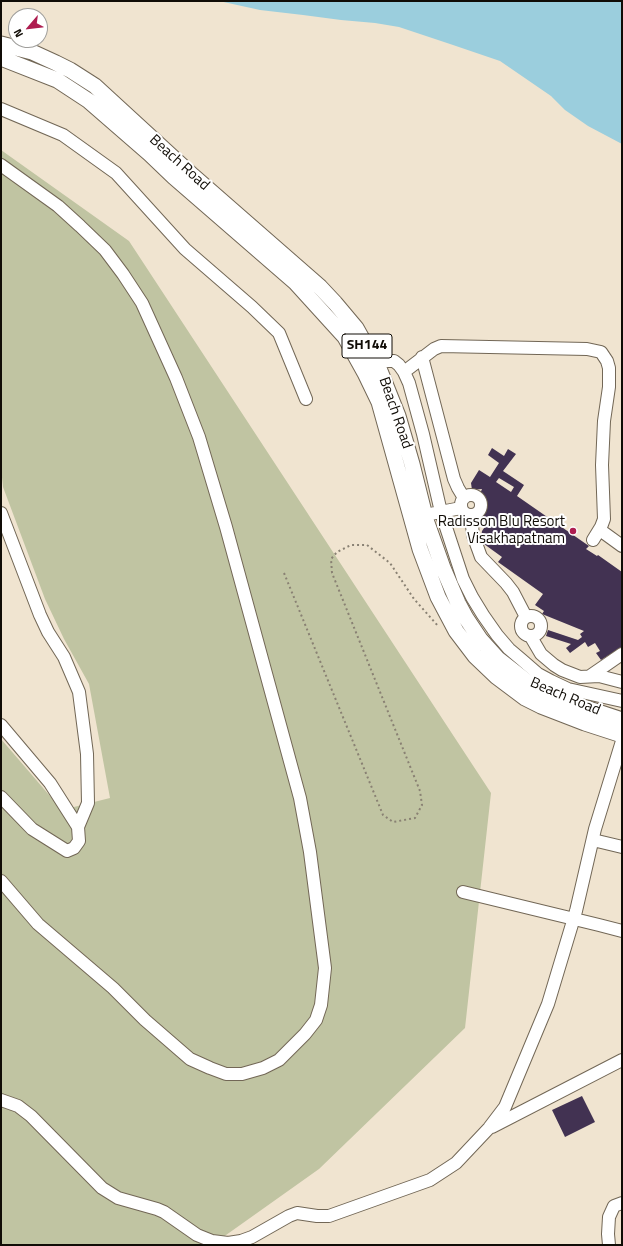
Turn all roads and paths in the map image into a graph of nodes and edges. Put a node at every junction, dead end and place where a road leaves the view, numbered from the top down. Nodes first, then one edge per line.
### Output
1 (1, 44) edge
2 (1, 58) edge
3 (1, 110) edge
4 (1, 165) edge
5 (422, 357) junction
6 (376, 363) junction
7 (404, 372) junction
8 (306, 399) dead end
9 (417, 483) junction
10 (402, 485) junction
11 (463, 503) junction
12 (441, 512) junction
13 (1, 513) edge
14 (425, 515) junction
15 (471, 516) junction
16 (622, 546) edge
17 (284, 573) dead end
18 (526, 617) junction
19 (440, 628) dead end
20 (526, 634) junction
21 (505, 644) junction
22 (494, 654) junction
23 (622, 654) edge
24 (590, 676) junction
25 (622, 682) edge
26 (622, 701) edge
27 (622, 720) edge
28 (1, 725) edge
29 (622, 735) edge
30 (622, 741) edge
31 (1, 797) edge
32 (78, 827) junction
33 (593, 840) junction
34 (622, 847) edge
35 (1, 881) edge
36 (463, 892) dead end
37 (573, 919) junction
38 (622, 931) edge
39 (622, 1060) edge
40 (1, 1100) edge
41 (489, 1128) junction
42 (622, 1203) edge
43 (609, 1245) edge

1 - 6 main road, Beach Road / SH144
2 - 10 main road, SH144
3 - 8 street
4 - 35 street
5 - 7 street
5 - 11 street
5 - 16 street
6 - 7 street
6 - 9 main road, Beach Road / SH144
7 - 12 street
9 - 10 main road
9 - 14 main road, Beach Road / SH144
10 - 29 main road, SH144
11 - 12 street
11 - 15 street
11 - 15 street
12 - 14 street
12 - 21 street
13 - 32 street
14 - 22 main road, Beach Road / SH144
15 - 18 street
17 - 19 path
18 - 20 street
18 - 20 street
20 - 21 street
20 - 24 street
21 - 22 street
21 - 26 street
22 - 27 main road, Beach Road / SH144
23 - 24 street
24 - 25 street
28 - 32 street
30 - 33 street
31 - 32 street
33 - 34 street
33 - 37 street
36 - 37 street
37 - 38 street
37 - 41 street
39 - 41 street
40 - 41 street
42 - 43 street

